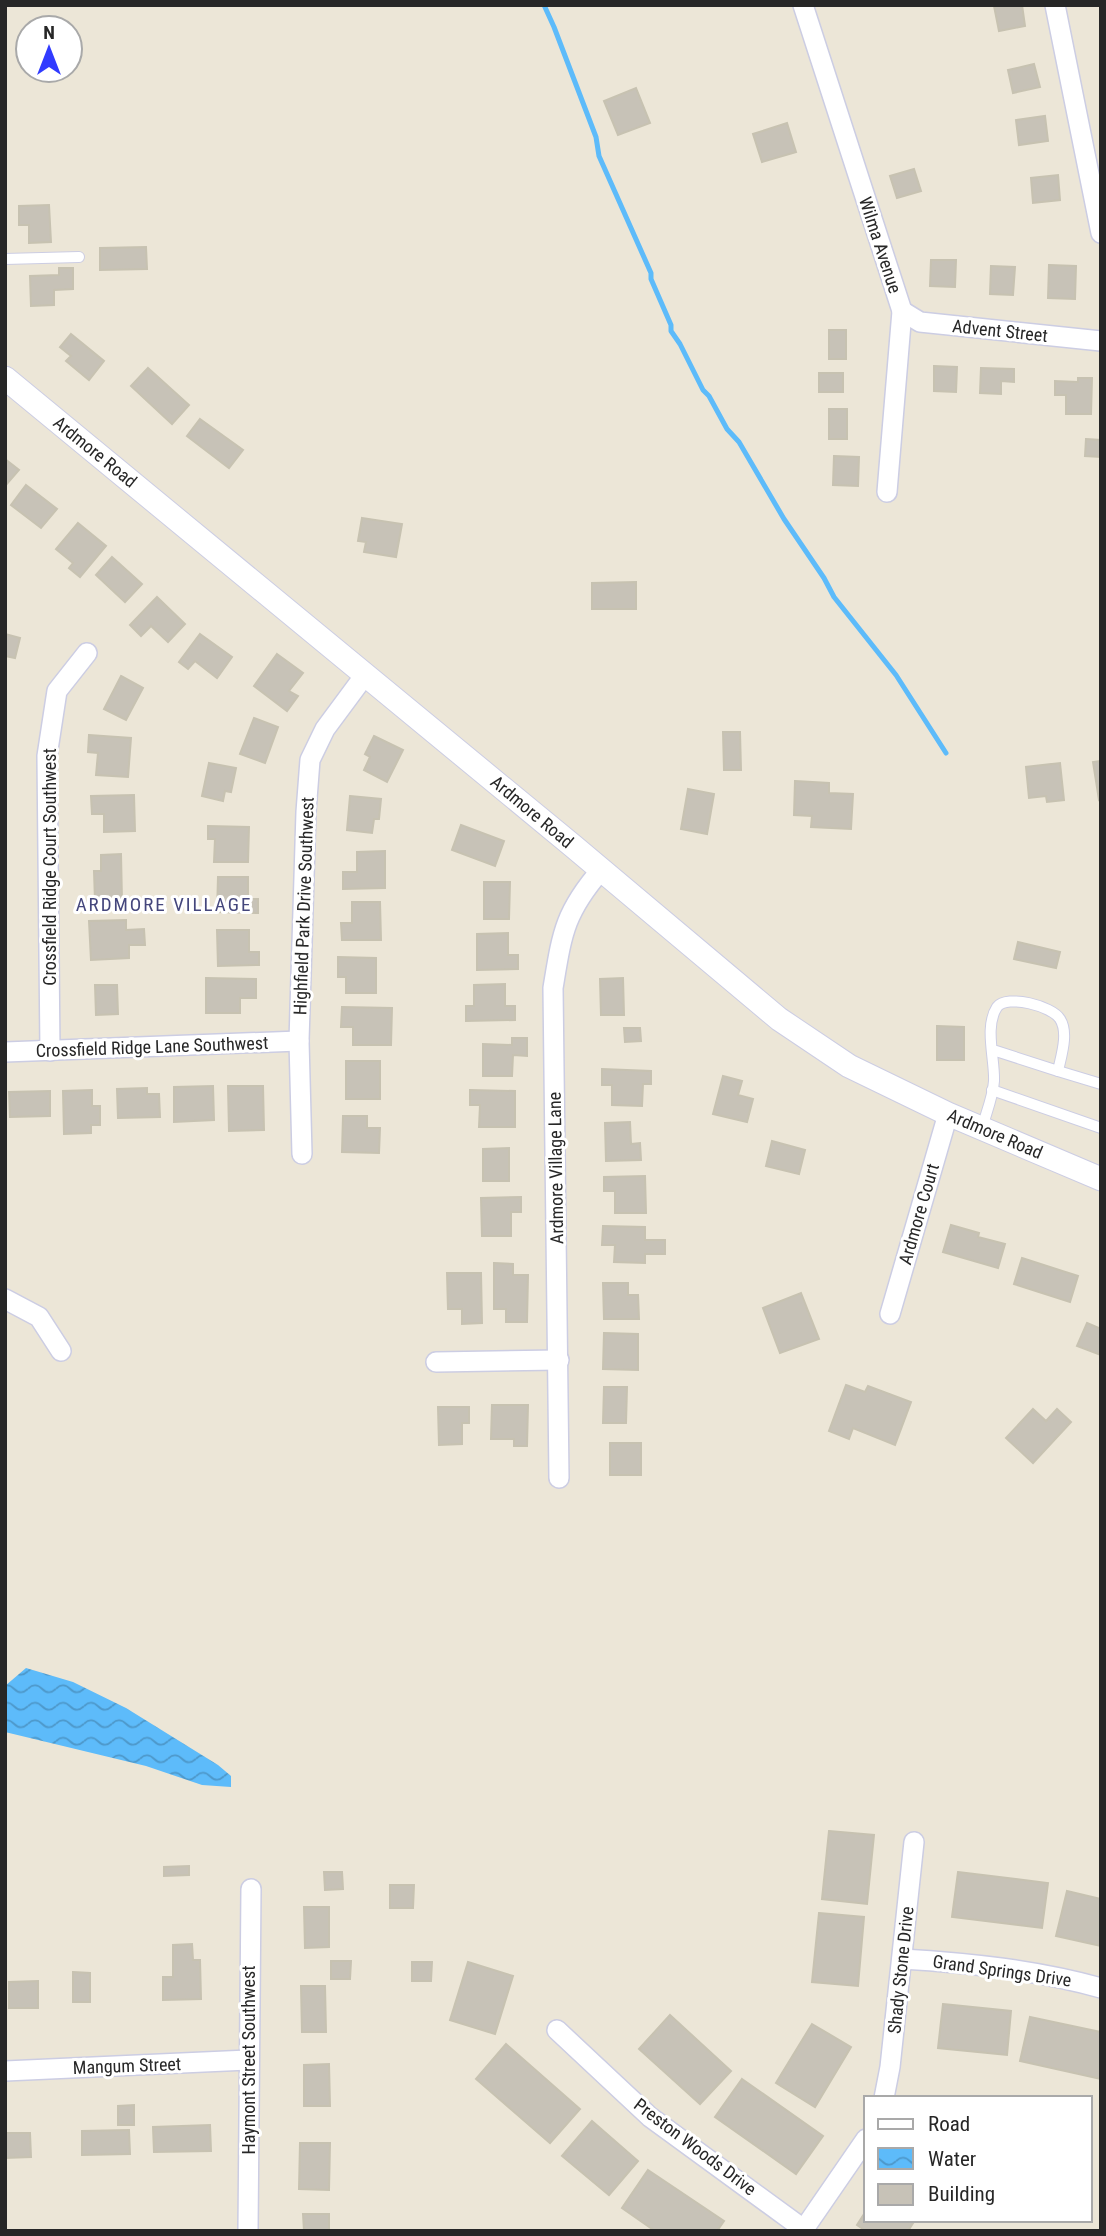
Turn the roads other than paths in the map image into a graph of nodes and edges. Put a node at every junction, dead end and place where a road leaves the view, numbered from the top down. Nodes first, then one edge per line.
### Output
1 (803, 5) edge
2 (1055, 5) edge
3 (1101, 233) edge
4 (79, 257) dead end
5 (5, 259) edge
6 (902, 311) junction
7 (1101, 341) edge
8 (5, 378) edge
9 (887, 492) dead end
10 (87, 653) dead end
11 (365, 675) junction
12 (601, 870) junction
13 (299, 1041) junction
14 (993, 1050) junction
15 (50, 1051) junction
16 (5, 1052) edge
17 (1058, 1071) junction
18 (1101, 1084) edge
19 (992, 1090) junction
20 (948, 1114) junction
21 (1101, 1128) edge
22 (982, 1129) junction
23 (302, 1154) dead end
24 (1101, 1179) edge
25 (5, 1299) edge
26 (890, 1314) dead end
27 (61, 1351) dead end
28 (559, 1360) junction
29 (436, 1362) dead end
30 (559, 1478) dead end
31 (914, 1842) dead end
32 (251, 1889) dead end
33 (902, 1959) junction
34 (1101, 1988) edge
35 (557, 2031) dead end
36 (248, 2060) junction
37 (5, 2071) edge
38 (884, 2096) edge
39 (864, 2142) edge
40 (805, 2230) edge
41 (248, 2231) edge

1 - 6 street, Wilma Avenue
2 - 3 street
4 - 5 lane
6 - 7 street, Advent Street
6 - 9 street, Wilma Avenue
8 - 11 street, Ardmore Road
10 - 15 street, Crossfield Ridge Court Southwest
11 - 12 street, Ardmore Road
11 - 13 street, Highfield Park Drive Southwest
12 - 20 street, Ardmore Road
12 - 28 street, Ardmore Village Lane
13 - 15 street, Crossfield Ridge Lane Southwest
13 - 23 street, Highfield Park Drive Southwest
14 - 17 lane
14 - 17 lane
14 - 19 lane
15 - 16 street, Crossfield Ridge Lane Southwest
17 - 18 lane
19 - 21 lane
19 - 22 lane
20 - 22 street, Ardmore Road
20 - 26 street, Ardmore Court
22 - 24 street, Ardmore Road
25 - 27 street
28 - 29 street
28 - 30 street, Ardmore Village Lane
31 - 33 street, Shady Stone Drive
32 - 36 street, Haymont Street Southwest
33 - 34 street, Grand Springs Drive
33 - 38 street, Shady Stone Drive
35 - 40 street, Preston Woods Drive
36 - 37 street, Mangum Street
36 - 41 street, Haymont Street Southwest
39 - 40 street

